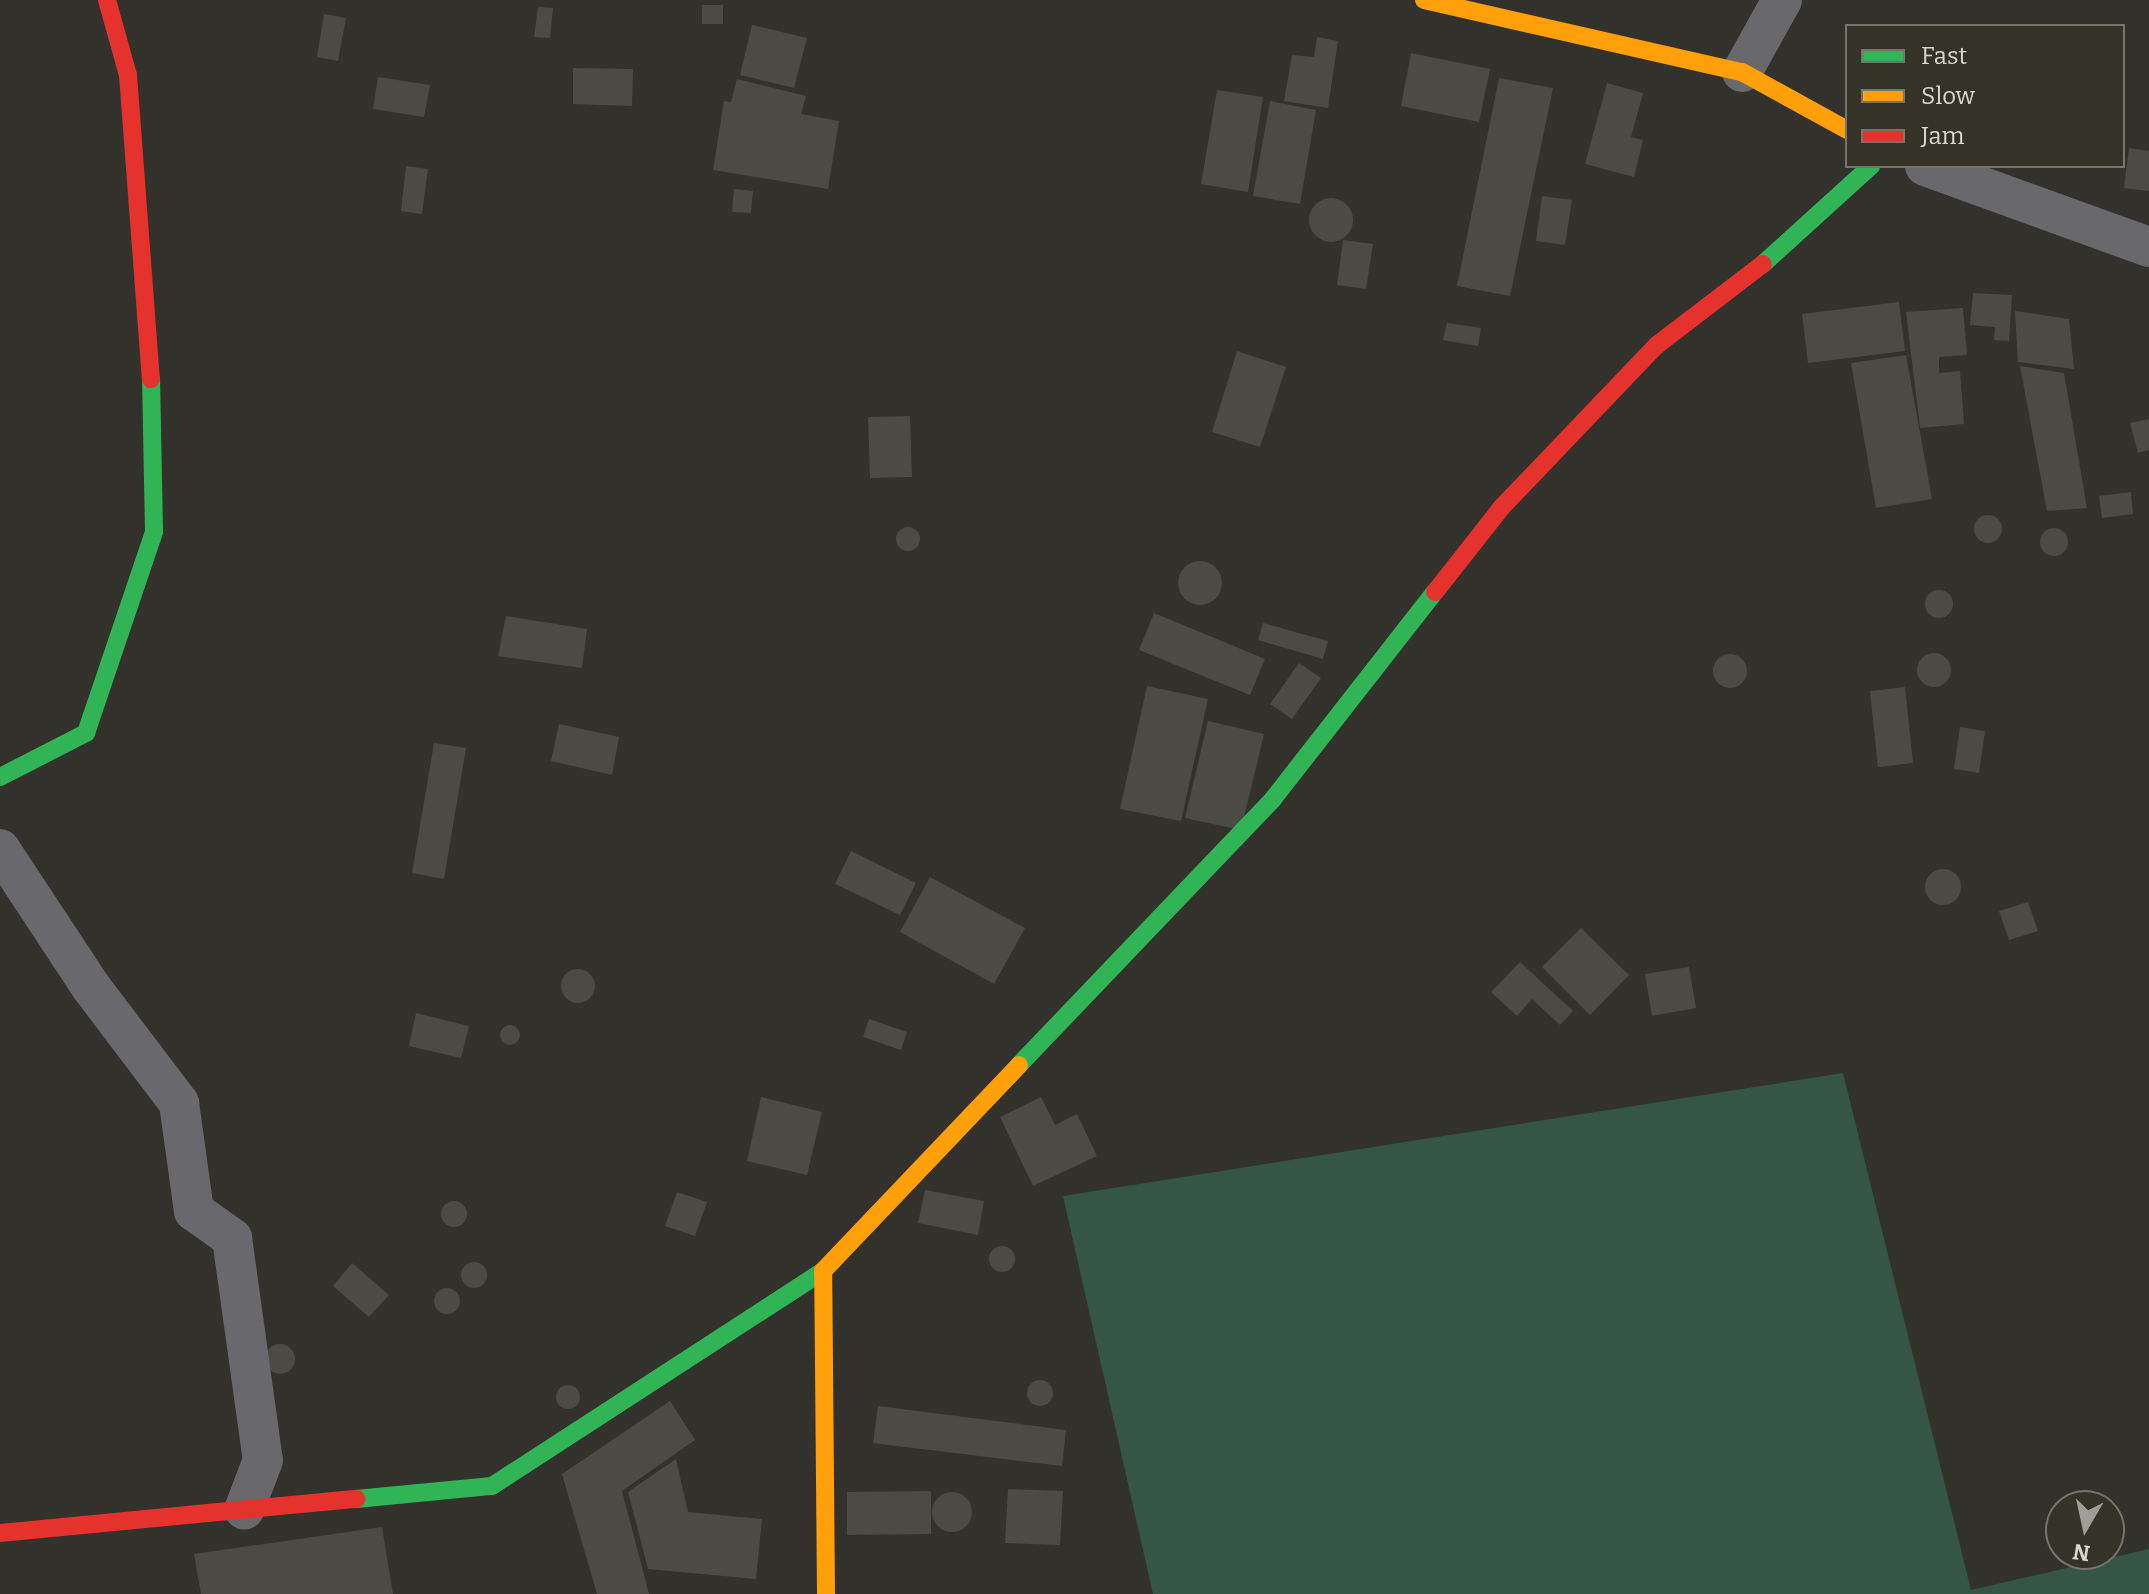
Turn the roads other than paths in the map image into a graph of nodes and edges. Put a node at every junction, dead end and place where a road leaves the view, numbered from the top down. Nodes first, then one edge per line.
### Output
1 (107, 0) edge
2 (1424, 0) edge
3 (1782, 0) edge
4 (1742, 72) junction
5 (1845, 129) edge
6 (1869, 168) edge
7 (1931, 168) edge
8 (2149, 247) edge
9 (0, 777) edge
10 (0, 849) edge
11 (823, 1271) junction
12 (244, 1510) junction
13 (0, 1533) edge
14 (826, 1594) edge

1 - 9 street
2 - 4 street
3 - 4 street
4 - 5 street
6 - 11 street
7 - 8 street
10 - 12 street
11 - 12 street
11 - 14 street
12 - 13 street

